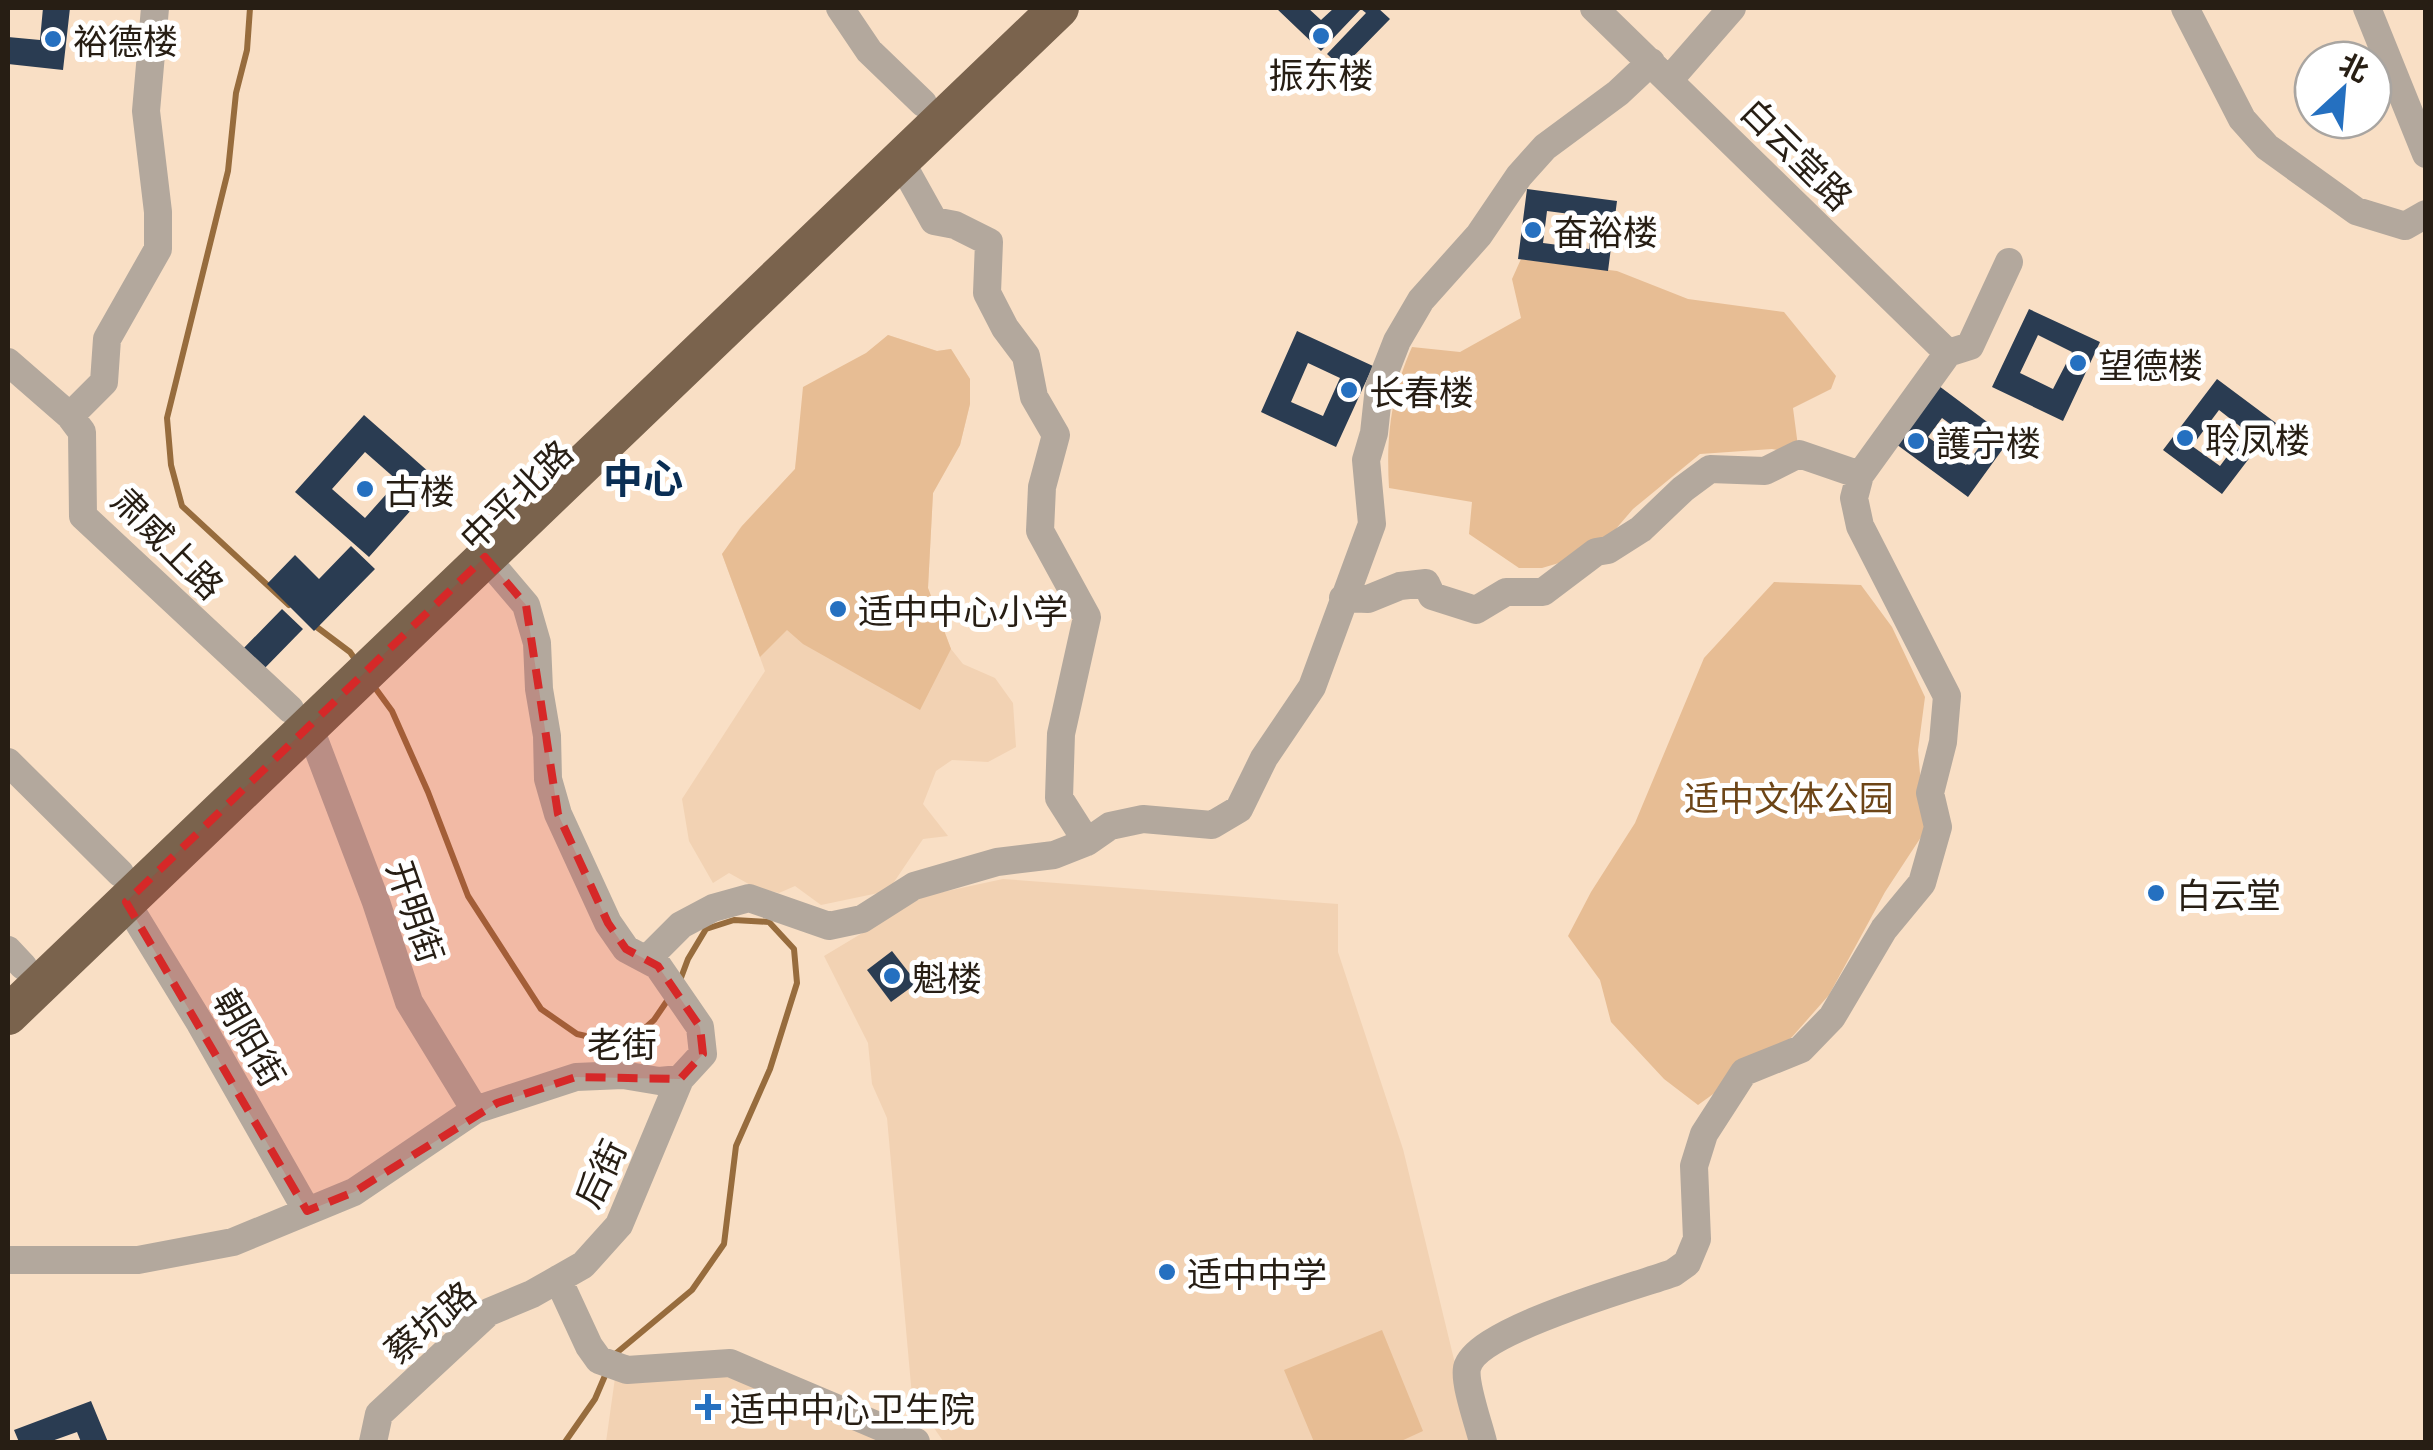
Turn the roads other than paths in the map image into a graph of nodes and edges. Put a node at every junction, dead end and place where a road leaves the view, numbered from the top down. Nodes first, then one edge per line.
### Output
1 (155, 8) edge
2 (840, 8) edge
3 (1023, 8) edge
4 (1059, 8) edge
5 (1594, 8) edge
6 (1732, 8) edge
7 (2185, 8) edge
8 (2367, 8) edge
9 (1660, 70) junction
10 (922, 103) junction
11 (2426, 154) edge
12 (900, 160) junction
13 (2426, 214) edge
14 (2009, 262) dead end
15 (1948, 353) junction
16 (8, 362) edge
17 (70, 416) junction
18 (1860, 474) junction
19 (485, 557) junction
20 (1343, 598) junction
21 (300, 718) junction
22 (8, 762) edge
23 (1086, 842) junction
24 (123, 887) junction
25 (647, 960) junction
26 (13, 966) edge
27 (8, 1015) edge
28 (680, 1079) junction
29 (475, 1110) junction
30 (307, 1212) junction
31 (8, 1260) edge
32 (558, 1279) junction
33 (374, 1442) edge
34 (916, 1442) edge
35 (1483, 1442) edge

1 - 17 street
2 - 10 street
3 - 10 highway, 中平北路
4 - 12 highway
5 - 9 street, 白云堂路
6 - 9 street
7 - 13 street
8 - 11 street
9 - 15 street, 白云堂路
9 - 20 street
10 - 21 highway, 中平北路
12 - 19 highway
12 - 23 street
14 - 15 street
15 - 18 street
16 - 17 street
17 - 21 street, 肃威上路
18 - 20 street
18 - 35 street
19 - 21 highway
19 - 25 street, 老街
20 - 23 street
21 - 24 highway
21 - 29 street, 开明街
22 - 24 street, 朝阳街
23 - 25 street
24 - 26 highway
24 - 27 highway
24 - 30 street, 朝阳街
25 - 28 street, 老街
28 - 29 street, 老街
28 - 32 street, 后街
29 - 30 street, 老街
30 - 31 street, 老街
32 - 33 street, 蔡坑路
32 - 34 street

